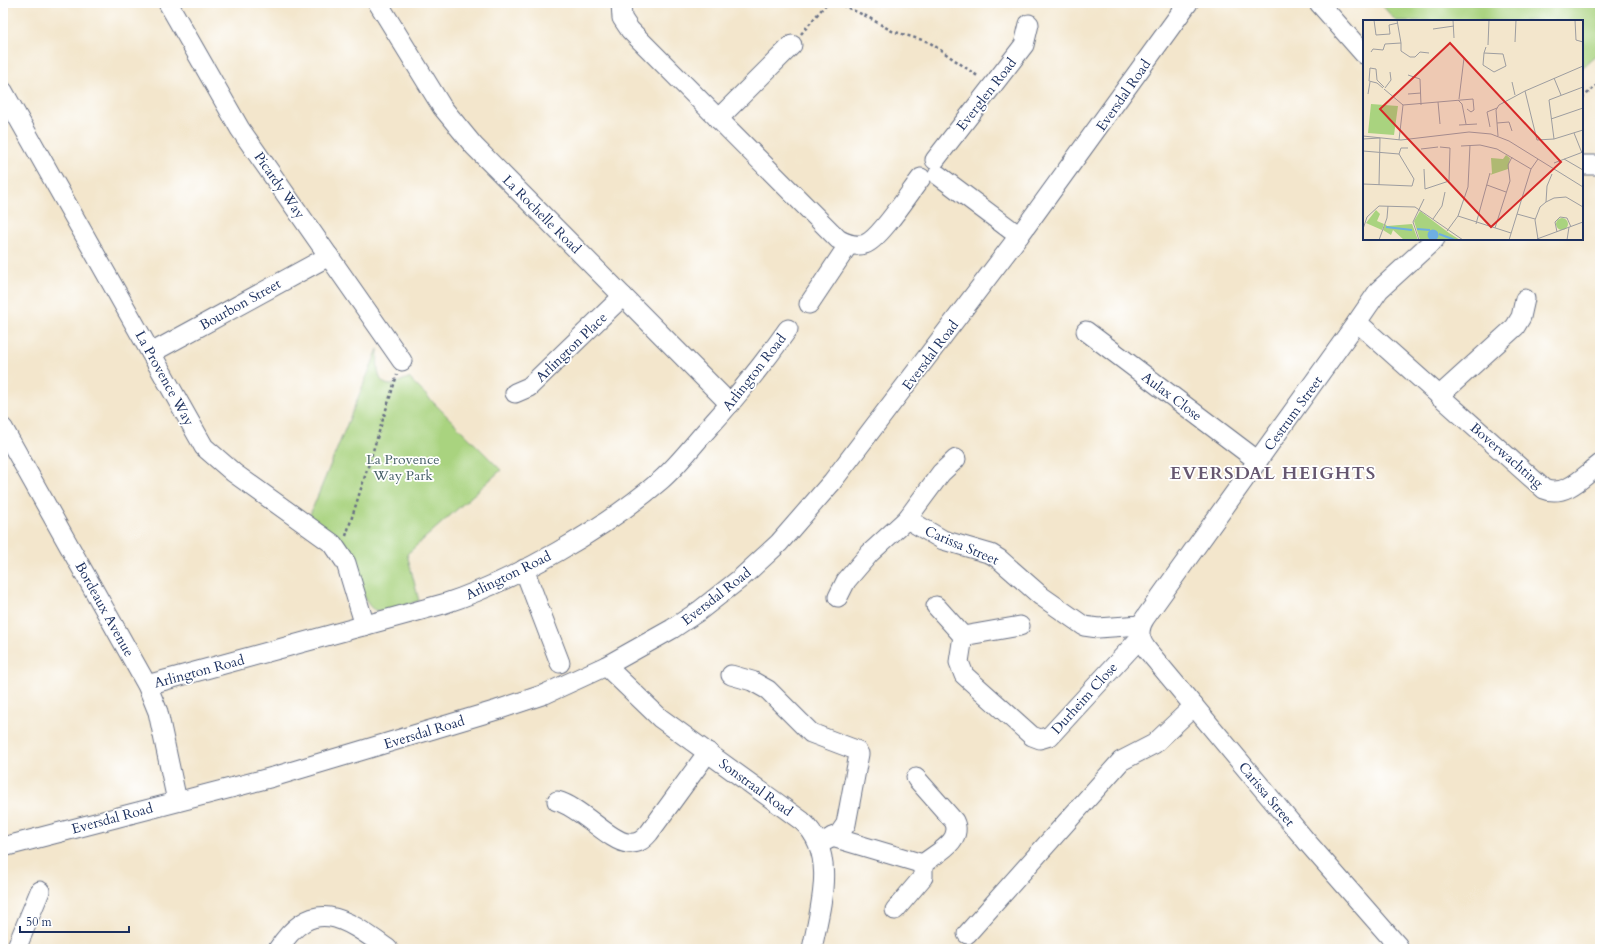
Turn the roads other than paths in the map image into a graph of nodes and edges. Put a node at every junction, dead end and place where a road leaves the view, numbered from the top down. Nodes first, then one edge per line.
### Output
1 (168, 3) edge
2 (378, 3) edge
3 (621, 3) edge
4 (1188, 3) edge
5 (1319, 3) edge
6 (1029, 24) dead end
7 (792, 45) road end
8 (1363, 53) edge
9 (3, 91) edge
10 (718, 119) junction
11 (1583, 165) edge
12 (1600, 165) edge
13 (931, 171) junction
14 (1583, 176) edge
15 (1600, 176) edge
16 (1020, 236) junction
17 (1434, 240) edge
18 (850, 244) junction
19 (329, 256) junction
20 (624, 296) junction
21 (1524, 299) dead end
22 (808, 304) dead end
23 (1357, 322) junction
24 (788, 329) dead end
25 (1086, 331) dead end
26 (151, 353) junction
27 (402, 361) road end
28 (515, 394) dead end
29 (1439, 396) junction
30 (730, 404) junction
31 (3, 428) edge
32 (956, 459) dead end
33 (1258, 461) junction
34 (1600, 464) edge
35 (907, 519) junction
36 (524, 569) junction
37 (838, 597) dead end
38 (936, 606) dead end
39 (365, 626) junction
40 (1020, 626) dead end
41 (1140, 632) junction
42 (963, 636) junction
43 (560, 663) dead end
44 (606, 666) junction
45 (731, 675) dead end
46 (147, 685) junction
47 (1194, 706) junction
48 (708, 752) junction
49 (916, 778) dead end
50 (177, 801) junction
51 (557, 801) dead end
52 (826, 841) junction
53 (3, 847) edge
54 (923, 864) junction
55 (40, 891) dead end
56 (895, 910) dead end
57 (967, 934) dead end
58 (1398, 946) dead end
59 (16, 949) edge
60 (278, 949) edge
61 (388, 949) edge
62 (812, 949) edge

1 - 19 street, Picardy Way
2 - 20 street, La Rochelle Road
3 - 10 street
4 - 16 street, Eversdal Road
5 - 8 street
6 - 13 street, Everglen Road
7 - 10 street
9 - 26 street, La Provence Way
10 - 18 street
11 - 12 street
13 - 16 street
13 - 18 street, Everglen Road
14 - 15 street
16 - 44 street, Eversdal Road
17 - 23 street, Cestrum Street
18 - 22 street
19 - 26 street, Bourbon Street
19 - 27 street, Picardy Way
20 - 28 street, Arlington Place
20 - 30 street, La Rochelle Road
21 - 29 street
23 - 29 street, Boverwachting
23 - 33 street, Cestrum Street
24 - 30 street, Arlington Road
25 - 33 street, Aulax Close
26 - 39 street, La Provence Way
29 - 34 street, Boverwachting
30 - 36 street, Arlington Road
31 - 46 street, Bordeaux Avenue
32 - 35 street, Carissa Street
33 - 41 street, Cestrum Street
35 - 37 street, Carissa Street
35 - 41 street, Carissa Street
36 - 39 street, Arlington Road
36 - 43 street
38 - 42 street
39 - 46 street, Arlington Road
40 - 42 street
41 - 42 street, Durheim Close
41 - 47 street, Carissa Street
44 - 48 street, Sonstraal Road
44 - 50 street, Eversdal Road
45 - 52 street
46 - 50 street, Bordeaux Avenue
47 - 57 street
47 - 58 street, Carissa Street
48 - 51 street
48 - 52 street, Sonstraal Road
49 - 54 street
50 - 53 street, Eversdal Road
52 - 54 street
52 - 62 street, Sonstraal Road
54 - 56 street
55 - 59 street
60 - 61 street

